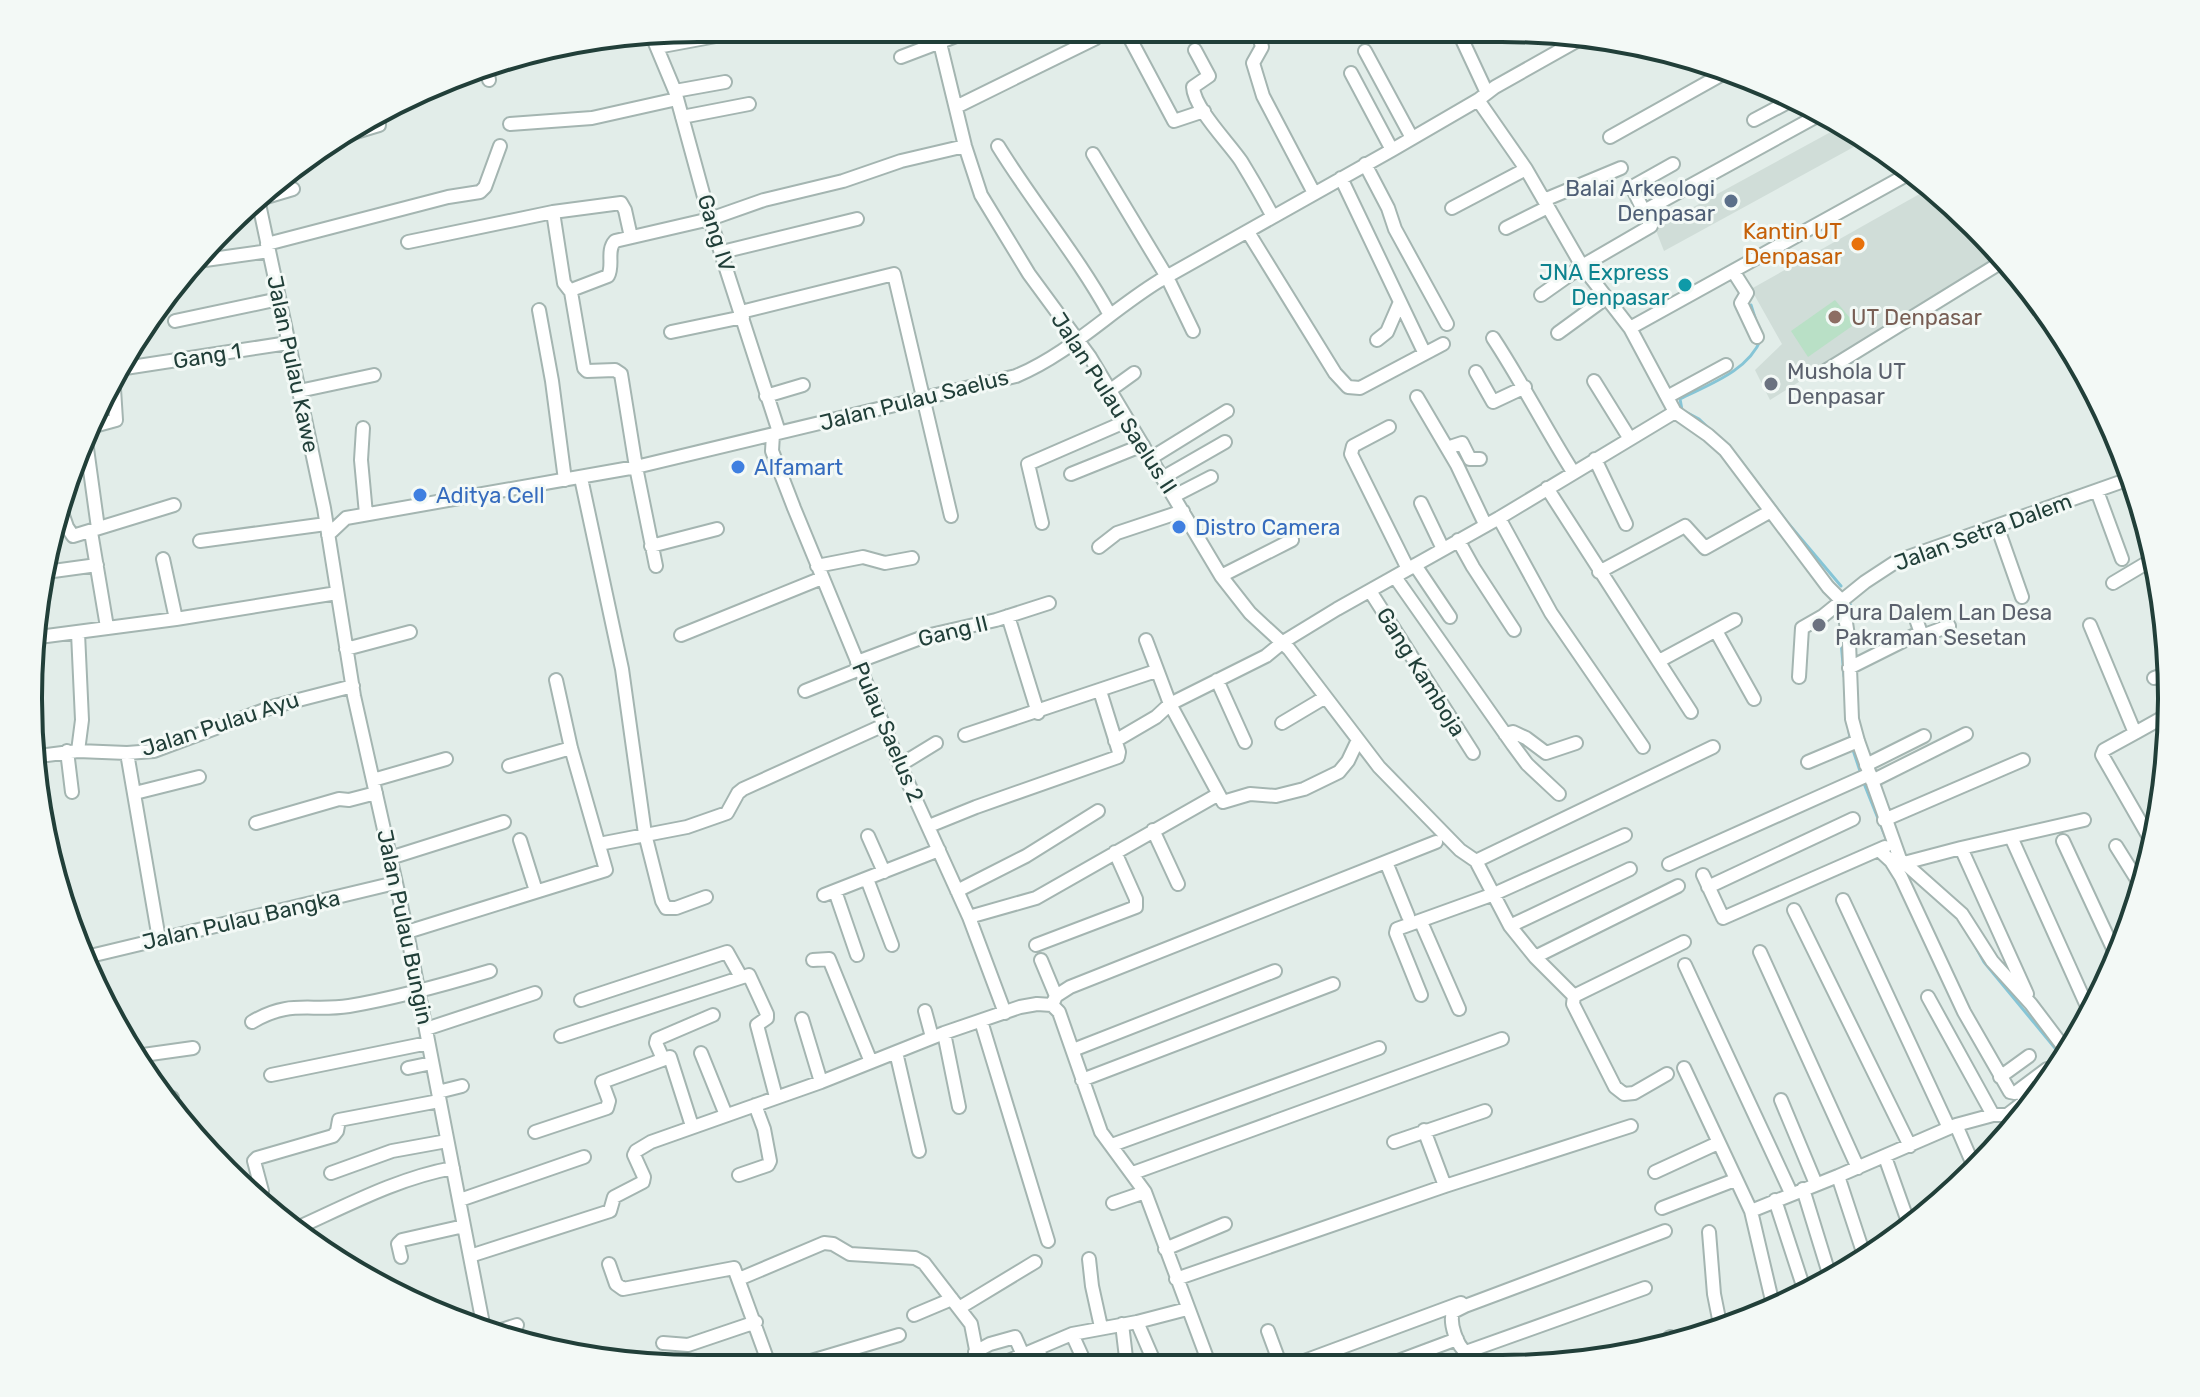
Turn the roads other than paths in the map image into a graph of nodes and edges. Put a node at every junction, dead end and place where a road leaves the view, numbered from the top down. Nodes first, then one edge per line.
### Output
1 (1088, 42) edge
2 (1132, 42) edge
3 (1261, 42) edge
4 (1462, 42) edge
5 (655, 43) edge
6 (940, 43) joint
7 (1569, 46) edge
8 (1195, 50) dead end
9 (1365, 51) dead end
10 (901, 57) dead end
11 (1351, 73) dead end
12 (488, 77) edge
13 (1716, 78) edge
14 (489, 80) dead end
15 (725, 82) dead end
16 (676, 95) junction
17 (1482, 97) junction
18 (749, 104) dead end
19 (1782, 105) edge
20 (956, 107) junction
21 (1204, 111) junction
22 (682, 117) junction
23 (1754, 120) dead end
24 (1810, 120) edge
25 (510, 124) dead end
26 (1610, 137) dead end
27 (1412, 138) junction
28 (500, 146) dead end
29 (965, 146) junction
30 (998, 146) dead end
31 (1392, 150) junction
32 (1093, 154) dead end
33 (1365, 164) junction
34 (1673, 164) dead end
35 (1621, 168) dead end
36 (1526, 169) junction
37 (1341, 178) junction
38 (1901, 178) edge
39 (293, 189) dead end
40 (281, 192) edge
41 (1314, 193) junction
42 (1546, 204) junction
43 (1452, 208) dead end
44 (260, 210) edge
45 (1644, 211) junction
46 (553, 212) junction
47 (1273, 217) junction
48 (710, 219) junction
49 (857, 219) dead end
50 (1506, 228) dead end
51 (1248, 232) junction
52 (631, 237) junction
53 (408, 242) dead end
54 (268, 248) junction
55 (722, 252) junction
56 (212, 258) edge
57 (1582, 266) junction
58 (1995, 266) edge
59 (1733, 271) junction
60 (1167, 277) junction
61 (571, 292) junction
62 (1541, 295) dead end
63 (1606, 298) junction
64 (279, 299) junction
65 (1400, 302) junction
66 (539, 310) dead end
67 (742, 314) junction
68 (1110, 315) junction
69 (175, 321) dead end
70 (1447, 324) dead end
71 (1630, 328) junction
72 (1193, 331) dead end
73 (671, 332) dead end
74 (1558, 333) dead end
75 (1757, 337) dead end
76 (1493, 338) dead end
77 (1377, 340) dead end
78 (1077, 341) junction
79 (288, 343) junction
80 (1443, 344) dead end
81 (1424, 352) junction
82 (1726, 365) dead end
83 (132, 367) edge
84 (1825, 371) dead end
85 (1476, 372) dead end
86 (1134, 373) dead end
87 (374, 375) dead end
88 (1594, 381) dead end
89 (803, 385) dead end
90 (1525, 387) junction
91 (299, 391) junction
92 (1109, 391) junction
93 (766, 396) junction
94 (1417, 397) dead end
95 (1667, 397) junction
96 (922, 398) junction
97 (115, 399) edge
98 (1227, 411) dead end
99 (1675, 412) junction
100 (1127, 421) junction
101 (103, 424) edge
102 (1389, 427) dead end
103 (363, 428) dead end
104 (776, 433) junction
105 (757, 438) junction
106 (1630, 439) junction
107 (1225, 442) dead end
108 (1143, 445) junction
109 (1447, 448) junction
110 (772, 451) junction
111 (1151, 458) junction
112 (88, 459) edge
113 (1480, 459) dead end
114 (1595, 459) junction
115 (636, 467) junction
116 (1573, 472) junction
117 (1071, 474) dead end
118 (1164, 477) junction
119 (1211, 477) dead end
120 (581, 478) junction
121 (565, 480) junction
122 (2121, 482) edge
123 (1547, 488) junction
124 (2097, 491) junction
125 (1174, 496) junction
126 (1421, 503) dead end
127 (174, 505) dead end
128 (324, 508) junction
129 (1183, 511) junction
130 (1771, 511) junction
131 (366, 514) junction
132 (951, 516) dead end
133 (346, 518) junction
134 (1499, 518) junction
135 (66, 523) edge
136 (1042, 523) dead end
137 (1485, 524) junction
138 (1626, 524) dead end
139 (1997, 526) junction
140 (327, 529) junction
141 (717, 529) dead end
142 (94, 530) junction
143 (1292, 540) dead end
144 (1458, 540) junction
145 (200, 541) dead end
146 (651, 546) junction
147 (1099, 547) dead end
148 (1443, 549) junction
149 (912, 558) dead end
150 (163, 559) dead end
151 (2122, 559) dead end
152 (97, 565) junction
153 (2144, 565) edge
154 (656, 566) dead end
155 (1412, 567) junction
156 (55, 571) edge
157 (820, 572) junction
158 (1599, 572) junction
159 (1221, 576) junction
160 (1395, 577) junction
161 (2113, 583) dead end
162 (1370, 591) junction
163 (337, 593) junction
164 (2022, 597) dead end
165 (1841, 600) junction
166 (1049, 603) dead end
167 (1008, 616) junction
168 (1915, 616) dead end
169 (1450, 617) dead end
170 (176, 619) junction
171 (1735, 620) dead end
172 (2090, 625) dead end
173 (1949, 626) dead end
174 (107, 627) junction
175 (1514, 630) dead end
176 (1716, 631) junction
177 (410, 632) dead end
178 (78, 633) junction
179 (1919, 633) junction
180 (681, 635) dead end
181 (45, 636) edge
182 (1146, 640) dead end
183 (1283, 642) junction
184 (346, 649) junction
185 (1659, 661) junction
186 (858, 665) junction
187 (1849, 668) junction
188 (1156, 671) junction
189 (1799, 677) dead end
190 (2157, 677) edge
191 (2154, 678) dead end
192 (556, 680) dead end
193 (1217, 680) junction
194 (353, 686) junction
195 (805, 691) dead end
196 (1100, 691) junction
197 (1324, 698) junction
198 (1754, 699) dead end
199 (1170, 704) junction
200 (1691, 712) dead end
201 (1038, 713) junction
202 (2157, 720) edge
203 (1282, 723) dead end
204 (884, 725) junction
205 (2135, 733) junction
206 (1505, 734) junction
207 (1966, 734) dead end
208 (965, 735) dead end
209 (1924, 736) dead end
210 (1115, 741) junction
211 (1245, 742) dead end
212 (1357, 742) junction
213 (1853, 742) junction
214 (936, 743) dead end
215 (1576, 743) dead end
216 (1643, 747) dead end
217 (1713, 747) dead end
218 (571, 748) junction
219 (72, 751) junction
220 (127, 753) junction
221 (1473, 753) dead end
222 (45, 755) edge
223 (446, 759) dead end
224 (2023, 760) dead end
225 (1808, 762) dead end
226 (900, 765) junction
227 (509, 766) dead end
228 (1867, 775) junction
229 (199, 777) dead end
230 (375, 786) junction
231 (72, 792) dead end
232 (135, 793) junction
233 (1559, 794) dead end
234 (1217, 795) junction
235 (1098, 811) dead end
236 (1853, 819) dead end
237 (1884, 820) junction
238 (2084, 820) dead end
239 (504, 822) dead end
240 (256, 823) dead end
241 (929, 826) junction
242 (2145, 829) edge
243 (1153, 830) junction
244 (645, 834) junction
245 (1625, 835) dead end
246 (868, 836) dead end
247 (2011, 837) junction
248 (520, 840) dead end
249 (2063, 841) dead end
250 (1436, 842) dead end
251 (599, 844) junction
252 (2116, 846) dead end
253 (1887, 847) junction
254 (1961, 848) junction
255 (939, 850) junction
256 (1115, 852) junction
257 (390, 858) junction
258 (1476, 861) junction
259 (1386, 862) junction
260 (1904, 863) junction
261 (1669, 864) dead end
262 (1630, 869) dead end
263 (884, 872) junction
264 (2134, 875) edge
265 (867, 879) junction
266 (395, 883) junction
267 (1178, 884) dead end
268 (1678, 886) dead end
269 (536, 891) junction
270 (957, 891) junction
271 (1494, 894) junction
272 (706, 897) dead end
273 (1843, 900) dead end
274 (1794, 910) dead end
275 (1408, 916) dead end
276 (969, 917) junction
277 (1421, 922) junction
278 (1510, 926) junction
279 (407, 932) junction
280 (159, 939) junction
281 (1684, 942) dead end
282 (2111, 943) edge
283 (892, 945) dead end
284 (1036, 945) dead end
285 (1760, 952) dead end
286 (94, 955) edge
287 (857, 955) dead end
288 (1535, 957) junction
289 (813, 960) dead end
290 (1041, 960) dead end
291 (1685, 965) dead end
292 (490, 971) dead end
293 (1275, 971) dead end
294 (741, 977) junction
295 (1333, 984) dead end
296 (417, 992) junction
297 (535, 993) dead end
298 (1421, 995) dead end
299 (1574, 996) junction
300 (1928, 997) dead end
301 (581, 1000) dead end
302 (1054, 1000) junction
303 (2084, 1000) edge
304 (2031, 1004) junction
305 (1459, 1009) dead end
306 (925, 1011) dead end
307 (1005, 1013) junction
308 (713, 1015) dead end
309 (802, 1019) dead end
310 (981, 1021) junction
311 (252, 1022) dead end
312 (426, 1029) junction
313 (938, 1035) junction
314 (561, 1036) dead end
315 (1502, 1039) dead end
316 (428, 1043) junction
317 (2060, 1043) edge
318 (193, 1048) dead end
319 (1379, 1048) dead end
320 (1073, 1050) junction
321 (896, 1052) junction
322 (701, 1053) dead end
323 (147, 1054) edge
324 (2029, 1056) dead end
325 (663, 1059) junction
326 (871, 1062) junction
327 (432, 1063) junction
328 (408, 1068) dead end
329 (1684, 1068) dead end
330 (1667, 1074) dead end
331 (271, 1075) dead end
332 (2038, 1076) edge
333 (2000, 1077) junction
334 (1082, 1080) junction
335 (821, 1082) junction
336 (462, 1086) dead end
337 (2023, 1087) junction
338 (438, 1096) junction
339 (2024, 1096) edge
340 (776, 1097) junction
341 (1781, 1100) dead end
342 (755, 1105) junction
343 (959, 1107) dead end
344 (1485, 1111) dead end
345 (2010, 1113) edge
346 (726, 1115) junction
347 (1993, 1115) junction
348 (2007, 1115) joint
349 (692, 1126) junction
350 (1631, 1126) dead end
351 (1952, 1126) junction
352 (1424, 1130) junction
353 (535, 1132) dead end
354 (447, 1141) junction
355 (1394, 1142) dead end
356 (1718, 1143) junction
357 (1112, 1145) junction
358 (1910, 1146) junction
359 (919, 1151) dead end
360 (584, 1157) dead end
361 (1885, 1157) junction
362 (1970, 1159) edge
363 (453, 1168) junction
364 (1858, 1168) junction
365 (1655, 1172) dead end
366 (331, 1173) dead end
367 (1133, 1173) junction
368 (739, 1175) dead end
369 (1838, 1176) junction
370 (1735, 1180) junction
371 (1816, 1184) junction
372 (1445, 1186) junction
373 (261, 1188) edge
374 (1797, 1191) junction
375 (1145, 1192) junction
376 (460, 1200) junction
377 (1775, 1200) junction
378 (1113, 1203) dead end
379 (1662, 1208) dead end
380 (1751, 1211) junction
381 (1906, 1215) edge
382 (306, 1224) edge
383 (1225, 1224) dead end
384 (464, 1226) junction
385 (1665, 1231) dead end
386 (1709, 1232) dead end
387 (1048, 1241) dead end
388 (1861, 1247) edge
389 (1165, 1249) junction
390 (470, 1256) junction
391 (401, 1257) dead end
392 (1089, 1259) dead end
393 (1035, 1262) dead end
394 (609, 1264) dead end
395 (1827, 1269) edge
396 (739, 1279) junction
397 (1176, 1279) junction
398 (1802, 1282) edge
399 (1645, 1288) dead end
400 (1487, 1293) dead end
401 (1771, 1297) edge
402 (956, 1304) junction
403 (1187, 1309) junction
404 (914, 1315) dead end
405 (482, 1318) edge
406 (1719, 1318) edge
407 (756, 1322) junction
408 (1137, 1322) junction
409 (1122, 1324) junction
410 (517, 1325) dead end
411 (510, 1327) edge
412 (1101, 1327) junction
413 (1268, 1331) dead end
414 (1072, 1334) junction
415 (899, 1335) dead end
416 (1457, 1339) junction
417 (663, 1343) dead end
418 (990, 1344) junction
419 (1038, 1349) junction
420 (766, 1355) edge
421 (831, 1355) edge
422 (977, 1355) edge
423 (980, 1355) edge
424 (997, 1355) edge
425 (1023, 1355) joint
426 (1040, 1355) edge
427 (1081, 1355) edge
428 (1126, 1355) edge
429 (1151, 1355) edge
430 (1206, 1355) edge
431 (1277, 1355) edge
432 (1321, 1355) edge
433 (1414, 1355) edge

1 - 20 street
2 - 21 street
3 - 41 street
4 - 17 street
5 - 16 street, Gang IV
6 - 10 street
6 - 20 street, Jalan Pulau Saelus II
7 - 17 street, Jalan Pulau Saelus
8 - 21 street
9 - 27 street
11 - 31 street
12 - 14 street
13 - 26 street
15 - 16 street
16 - 22 street, Gang IV
16 - 25 street
17 - 27 street, Jalan Pulau Saelus
17 - 36 street
18 - 22 street
19 - 23 street
20 - 29 street, Jalan Pulau Saelus II
21 - 47 street
22 - 48 street, Gang IV
24 - 45 street
27 - 31 street, Jalan Pulau Saelus
28 - 54 street
29 - 48 street
29 - 78 street, Jalan Pulau Saelus II
30 - 68 street
31 - 33 street, Jalan Pulau Saelus
32 - 60 street
33 - 37 street, Jalan Pulau Saelus
33 - 70 street
34 - 45 street
35 - 42 street
36 - 42 street
36 - 43 street
37 - 41 street, Jalan Pulau Saelus
37 - 65 street
38 - 59 street
39 - 40 street
41 - 47 street, Jalan Pulau Saelus
42 - 50 street
42 - 57 street
44 - 54 street, Jalan Pulau Kawe
45 - 57 street
46 - 52 street
46 - 53 street
46 - 61 street
47 - 51 street, Jalan Pulau Saelus
48 - 52 street
48 - 55 street, Gang IV
49 - 55 street
51 - 60 street, Jalan Pulau Saelus
51 - 81 street
52 - 61 street
54 - 56 street
54 - 64 street, Jalan Pulau Kawe
55 - 67 street, Gang IV
57 - 62 street
57 - 63 street
58 - 84 street
59 - 71 street
59 - 75 street
60 - 68 street, Jalan Pulau Saelus
60 - 72 street
61 - 115 street
63 - 71 street
63 - 74 street
64 - 69 street
64 - 79 street, Jalan Pulau Kawe
65 - 77 street
65 - 81 street
66 - 121 street
67 - 73 street
67 - 93 street, Gang IV
67 - 96 street
68 - 78 street, Jalan Pulau Saelus
71 - 95 street
76 - 90 street
78 - 92 street, Jalan Pulau Saelus II
78 - 96 street, Jalan Pulau Saelus
79 - 83 street, Gang 1
79 - 91 street, Jalan Pulau Kawe
80 - 81 street
82 - 95 street
85 - 90 street
86 - 92 street
87 - 91 street
88 - 106 street
89 - 93 street
90 - 116 street
91 - 128 street, Jalan Pulau Kawe
92 - 100 street, Jalan Pulau Saelus II
93 - 104 street, Gang IV
94 - 109 street
95 - 99 street
96 - 104 street, Jalan Pulau Saelus
96 - 132 street
97 - 101 street
98 - 111 street
99 - 106 street
99 - 130 street
100 - 108 street, Jalan Pulau Saelus II
100 - 136 street
102 - 155 street
103 - 131 street
104 - 105 street, Jalan Pulau Saelus
104 - 110 street, Pulau Saelus 2
105 - 110 street, Pulau Saelus 2
105 - 115 street, Jalan Pulau Saelus
106 - 114 street
107 - 118 street
108 - 111 street, Jalan Pulau Saelus II
108 - 117 street
109 - 113 street
109 - 137 street
110 - 157 street, Pulau Saelus 2
111 - 118 street, Jalan Pulau Saelus II
112 - 142 street
114 - 116 street
114 - 138 street
115 - 120 street, Jalan Pulau Saelus
115 - 146 street
116 - 123 street
118 - 125 street, Jalan Pulau Saelus II
119 - 125 street
120 - 121 street, Jalan Pulau Saelus
120 - 244 street
121 - 131 street, Jalan Pulau Saelus
122 - 124 street, Jalan Setra Dalem
123 - 134 street
123 - 158 street
124 - 139 street, Jalan Setra Dalem
124 - 151 street
125 - 129 street, Jalan Pulau Saelus II
126 - 148 street
127 - 142 street
128 - 133 street
128 - 140 street, Jalan Pulau Kawe
129 - 147 street
129 - 159 street, Jalan Pulau Saelus II
130 - 158 street
130 - 165 street
131 - 133 street, Jalan Pulau Saelus
133 - 140 street
134 - 137 street
134 - 216 street
135 - 142 street
137 - 144 street
139 - 164 street
139 - 165 street, Jalan Setra Dalem
140 - 145 street
140 - 163 street, Jalan Pulau Bungin
141 - 146 street
142 - 152 street
143 - 159 street
144 - 148 street
144 - 175 street
146 - 154 street
148 - 155 street
149 - 157 street
150 - 170 street
152 - 156 street
152 - 174 street
153 - 161 street
155 - 160 street
155 - 169 street
157 - 180 street
157 - 186 street, Pulau Saelus 2
158 - 185 street
159 - 183 street, Jalan Pulau Saelus II
160 - 162 street
160 - 206 street
162 - 183 street
162 - 221 street, Gang Kamboja
163 - 170 street
163 - 184 street, Jalan Pulau Bungin
165 - 187 street
165 - 189 street, Jalan Setra Dalem
166 - 167 street, Gang II
167 - 186 street, Gang II
167 - 201 street
168 - 179 street
170 - 174 street
171 - 176 street
172 - 205 street
173 - 179 street
174 - 178 street
176 - 185 street
176 - 198 street
177 - 184 street
178 - 181 street
178 - 219 street
179 - 187 street
182 - 188 street
183 - 193 street
183 - 197 street, Jalan Pulau Saelus II
184 - 194 street, Jalan Pulau Bungin
185 - 200 street
186 - 195 street, Gang II
186 - 204 street, Pulau Saelus 2
187 - 213 street
188 - 196 street
188 - 199 street
190 - 191 street
192 - 218 street
193 - 199 street
193 - 211 street
194 - 220 street, Jalan Pulau Ayu
194 - 230 street, Jalan Pulau Bungin
196 - 201 street
196 - 210 street
197 - 203 street
197 - 212 street, Jalan Pulau Saelus II
199 - 210 street
199 - 234 street
201 - 208 street
202 - 205 street
204 - 226 street, Pulau Saelus 2
204 - 244 street
205 - 242 street
206 - 215 street
206 - 233 street
207 - 228 street
209 - 228 street
210 - 241 street
212 - 234 street
212 - 258 street, Jalan Pulau Saelus II
213 - 225 street
213 - 228 street
214 - 226 street
217 - 258 street
218 - 227 street
218 - 251 street
219 - 220 street, Jalan Pulau Ayu
219 - 222 street, Jalan Pulau Ayu
219 - 231 street
220 - 232 street
223 - 230 street
224 - 237 street
226 - 241 street, Pulau Saelus 2
228 - 237 street
228 - 261 street
229 - 232 street
230 - 240 street
230 - 257 street, Jalan Pulau Bungin
232 - 280 street
234 - 243 street
235 - 270 street
236 - 253 street
237 - 253 street
238 - 247 street
239 - 257 street
241 - 255 street, Pulau Saelus 2
243 - 256 street
243 - 267 street
244 - 251 street
244 - 272 street
245 - 271 street
246 - 263 street
247 - 254 street
247 - 303 street
248 - 269 street
249 - 282 street
250 - 259 street
251 - 269 street
252 - 264 street
253 - 260 street
253 - 333 street
254 - 260 street
254 - 304 street
255 - 263 street
255 - 270 street, Pulau Saelus 2
256 - 276 street
256 - 284 street
257 - 266 street, Jalan Pulau Bungin
258 - 271 street, Jalan Pulau Saelus II
259 - 275 street
259 - 302 street
260 - 304 street
262 - 278 street
263 - 265 street
265 - 283 street
265 - 287 street
266 - 279 street, Jalan Pulau Bungin
266 - 280 street, Jalan Pulau Bangka
268 - 288 street
269 - 279 street
270 - 276 street, Pulau Saelus 2
271 - 277 street
271 - 278 street, Jalan Pulau Saelus II
273 - 351 street
274 - 358 street
276 - 307 street, Pulau Saelus 2
277 - 298 street
277 - 305 street
278 - 288 street, Jalan Pulau Saelus II
279 - 296 street, Jalan Pulau Bungin
280 - 286 street, Jalan Pulau Bangka
281 - 299 street
285 - 364 street
288 - 299 street, Jalan Pulau Saelus II
289 - 326 street
290 - 302 street
291 - 374 street
292 - 296 street
293 - 320 street
294 - 301 street
294 - 314 street
294 - 340 street
295 - 334 street
296 - 311 street
296 - 312 street, Jalan Pulau Bungin
297 - 312 street
299 - 330 street
300 - 347 street
302 - 307 street
302 - 320 street
304 - 317 street
306 - 313 street
307 - 310 street
308 - 325 street
309 - 335 street
310 - 313 street
310 - 387 street
312 - 316 street, Jalan Pulau Bungin
313 - 321 street
313 - 343 street
315 - 367 street
316 - 327 street, Jalan Pulau Bungin
316 - 331 street
318 - 323 street
319 - 357 street
320 - 334 street
321 - 326 street
321 - 359 street
322 - 346 street
324 - 333 street
325 - 349 street
325 - 353 street
326 - 335 street
327 - 328 street
327 - 338 street, Jalan Pulau Bungin
329 - 356 street
332 - 337 street
333 - 337 street
334 - 357 street
335 - 340 street
336 - 338 street
337 - 339 street
338 - 354 street, Jalan Pulau Bungin
338 - 373 street
340 - 342 street
341 - 371 street
342 - 346 street
342 - 368 street
344 - 352 street
345 - 348 street
346 - 349 street
347 - 348 street
347 - 351 street
349 - 390 street
350 - 372 street
351 - 358 street
351 - 362 street
352 - 355 street
352 - 372 street
354 - 363 street, Jalan Pulau Bungin
354 - 366 street
356 - 365 street
356 - 370 street
357 - 367 street
358 - 361 street
360 - 376 street
361 - 364 street
361 - 381 street
363 - 376 street, Jalan Pulau Bungin
363 - 382 street
364 - 369 street
367 - 375 street
369 - 371 street
369 - 388 street
370 - 379 street
370 - 380 street
371 - 374 street
372 - 397 street
374 - 377 street
374 - 395 street
375 - 378 street
375 - 389 street
376 - 384 street, Jalan Pulau Bungin
377 - 380 street
377 - 398 street
380 - 401 street
383 - 389 street
384 - 390 street, Jalan Pulau Bungin
384 - 391 street
385 - 416 street
386 - 406 street
389 - 397 street
390 - 405 street, Jalan Pulau Bungin
392 - 412 street
393 - 402 street
394 - 396 street
396 - 402 street
396 - 407 street
397 - 403 street
399 - 416 street
400 - 432 street
402 - 404 street
402 - 422 street
403 - 408 street
403 - 430 street
407 - 417 street
407 - 420 street
408 - 409 street
408 - 429 street
409 - 412 street
409 - 428 street
410 - 411 street
412 - 414 street
413 - 431 street
414 - 419 street
414 - 427 street
415 - 421 street
416 - 433 street
418 - 423 street
418 - 424 street
418 - 425 street
419 - 425 street
419 - 426 street

